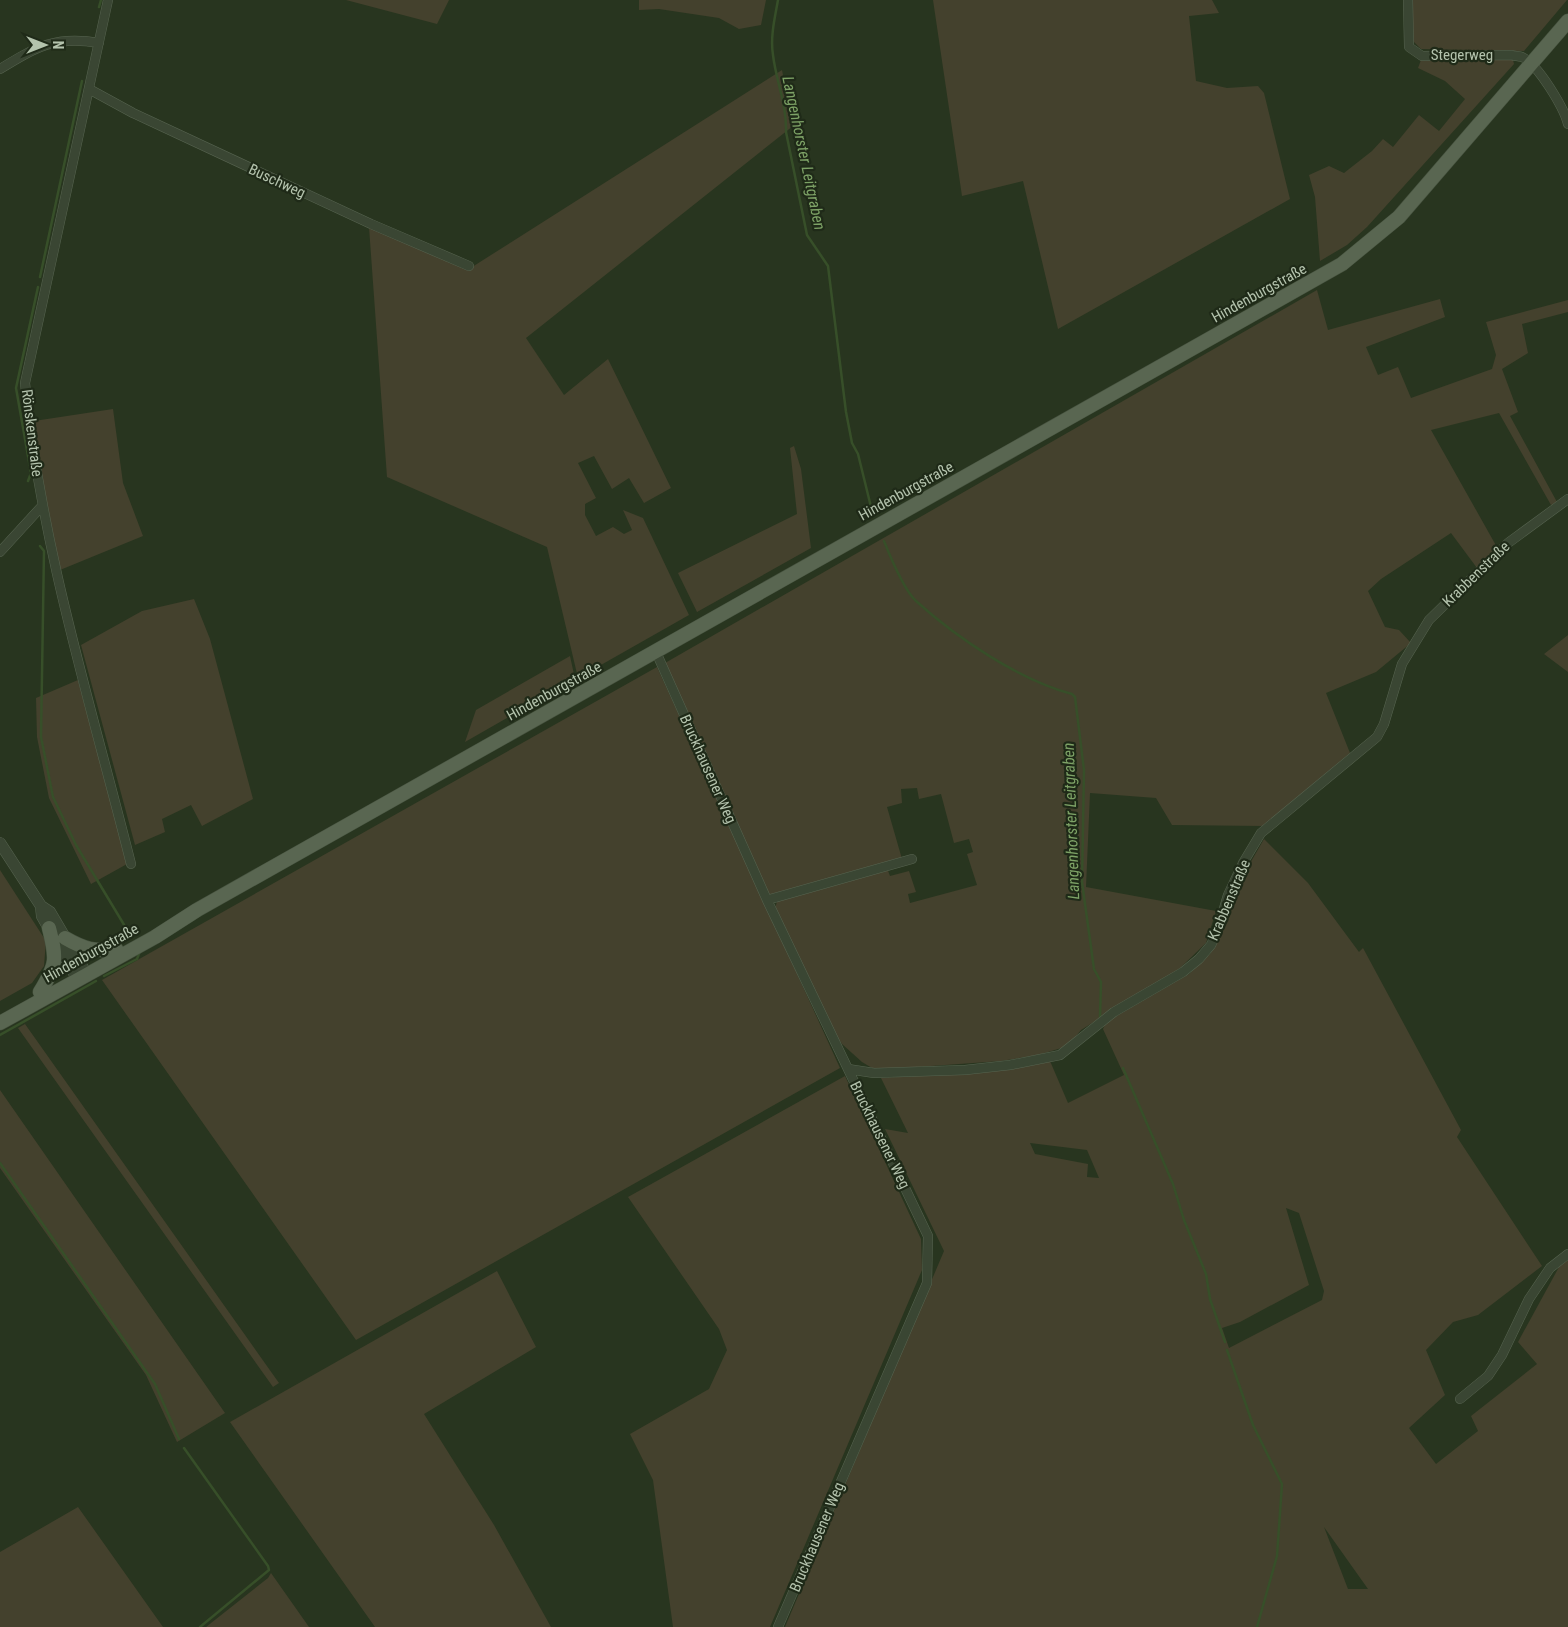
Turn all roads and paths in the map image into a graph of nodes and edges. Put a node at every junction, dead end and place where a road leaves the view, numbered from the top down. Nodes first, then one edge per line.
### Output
1 (108, 0) edge
2 (1408, 0) edge
3 (1568, 21) edge
4 (99, 43) junction
5 (1531, 64) junction
6 (0, 69) edge
7 (89, 89) junction
8 (1568, 124) edge
9 (469, 266) dead end
10 (1568, 499) edge
11 (42, 506) junction
12 (0, 552) edge
13 (656, 652) junction
14 (0, 843) edge
15 (912, 859) dead end
16 (131, 864) dead end
17 (767, 900) junction
18 (41, 906) junction
19 (197, 910) junction
20 (48, 928) junction
21 (65, 938) junction
22 (116, 949) junction
23 (80, 973) junction
24 (40, 992) junction
25 (0, 1018) edge
26 (0, 1022) edge
27 (848, 1069) junction
28 (1568, 1254) edge
29 (1460, 1399) dead end
30 (778, 1627) edge

1 - 4 street, Rönskenstraße
2 - 5 street, Stegerweg
3 - 5 main road, Hindenburgstraße
4 - 6 street
4 - 7 street, Rönskenstraße
5 - 8 street
5 - 13 main road, Hindenburgstraße
7 - 9 street, Buschweg
7 - 11 street, Rönskenstraße
10 - 27 street, Krabbenstraße
11 - 12 street
11 - 16 street, Rönskenstraße
13 - 17 street, Bruckhausener Weg
13 - 19 main road, Hindenburgstraße
14 - 18 street
15 - 17 street
17 - 27 street, Bruckhausener Weg
18 - 20 street
18 - 21 street
19 - 22 main road, Hindenburgstraße
19 - 23 main road, Hindenburgstraße
20 - 23 street
20 - 24 main road
21 - 22 main road
21 - 23 street
22 - 23 main road, Hindenburgstraße
23 - 24 main road, Hindenburgstraße
23 - 26 main road, Hindenburgstraße
24 - 25 main road, Hindenburgstraße
27 - 30 street, Bruckhausener Weg
28 - 29 street

